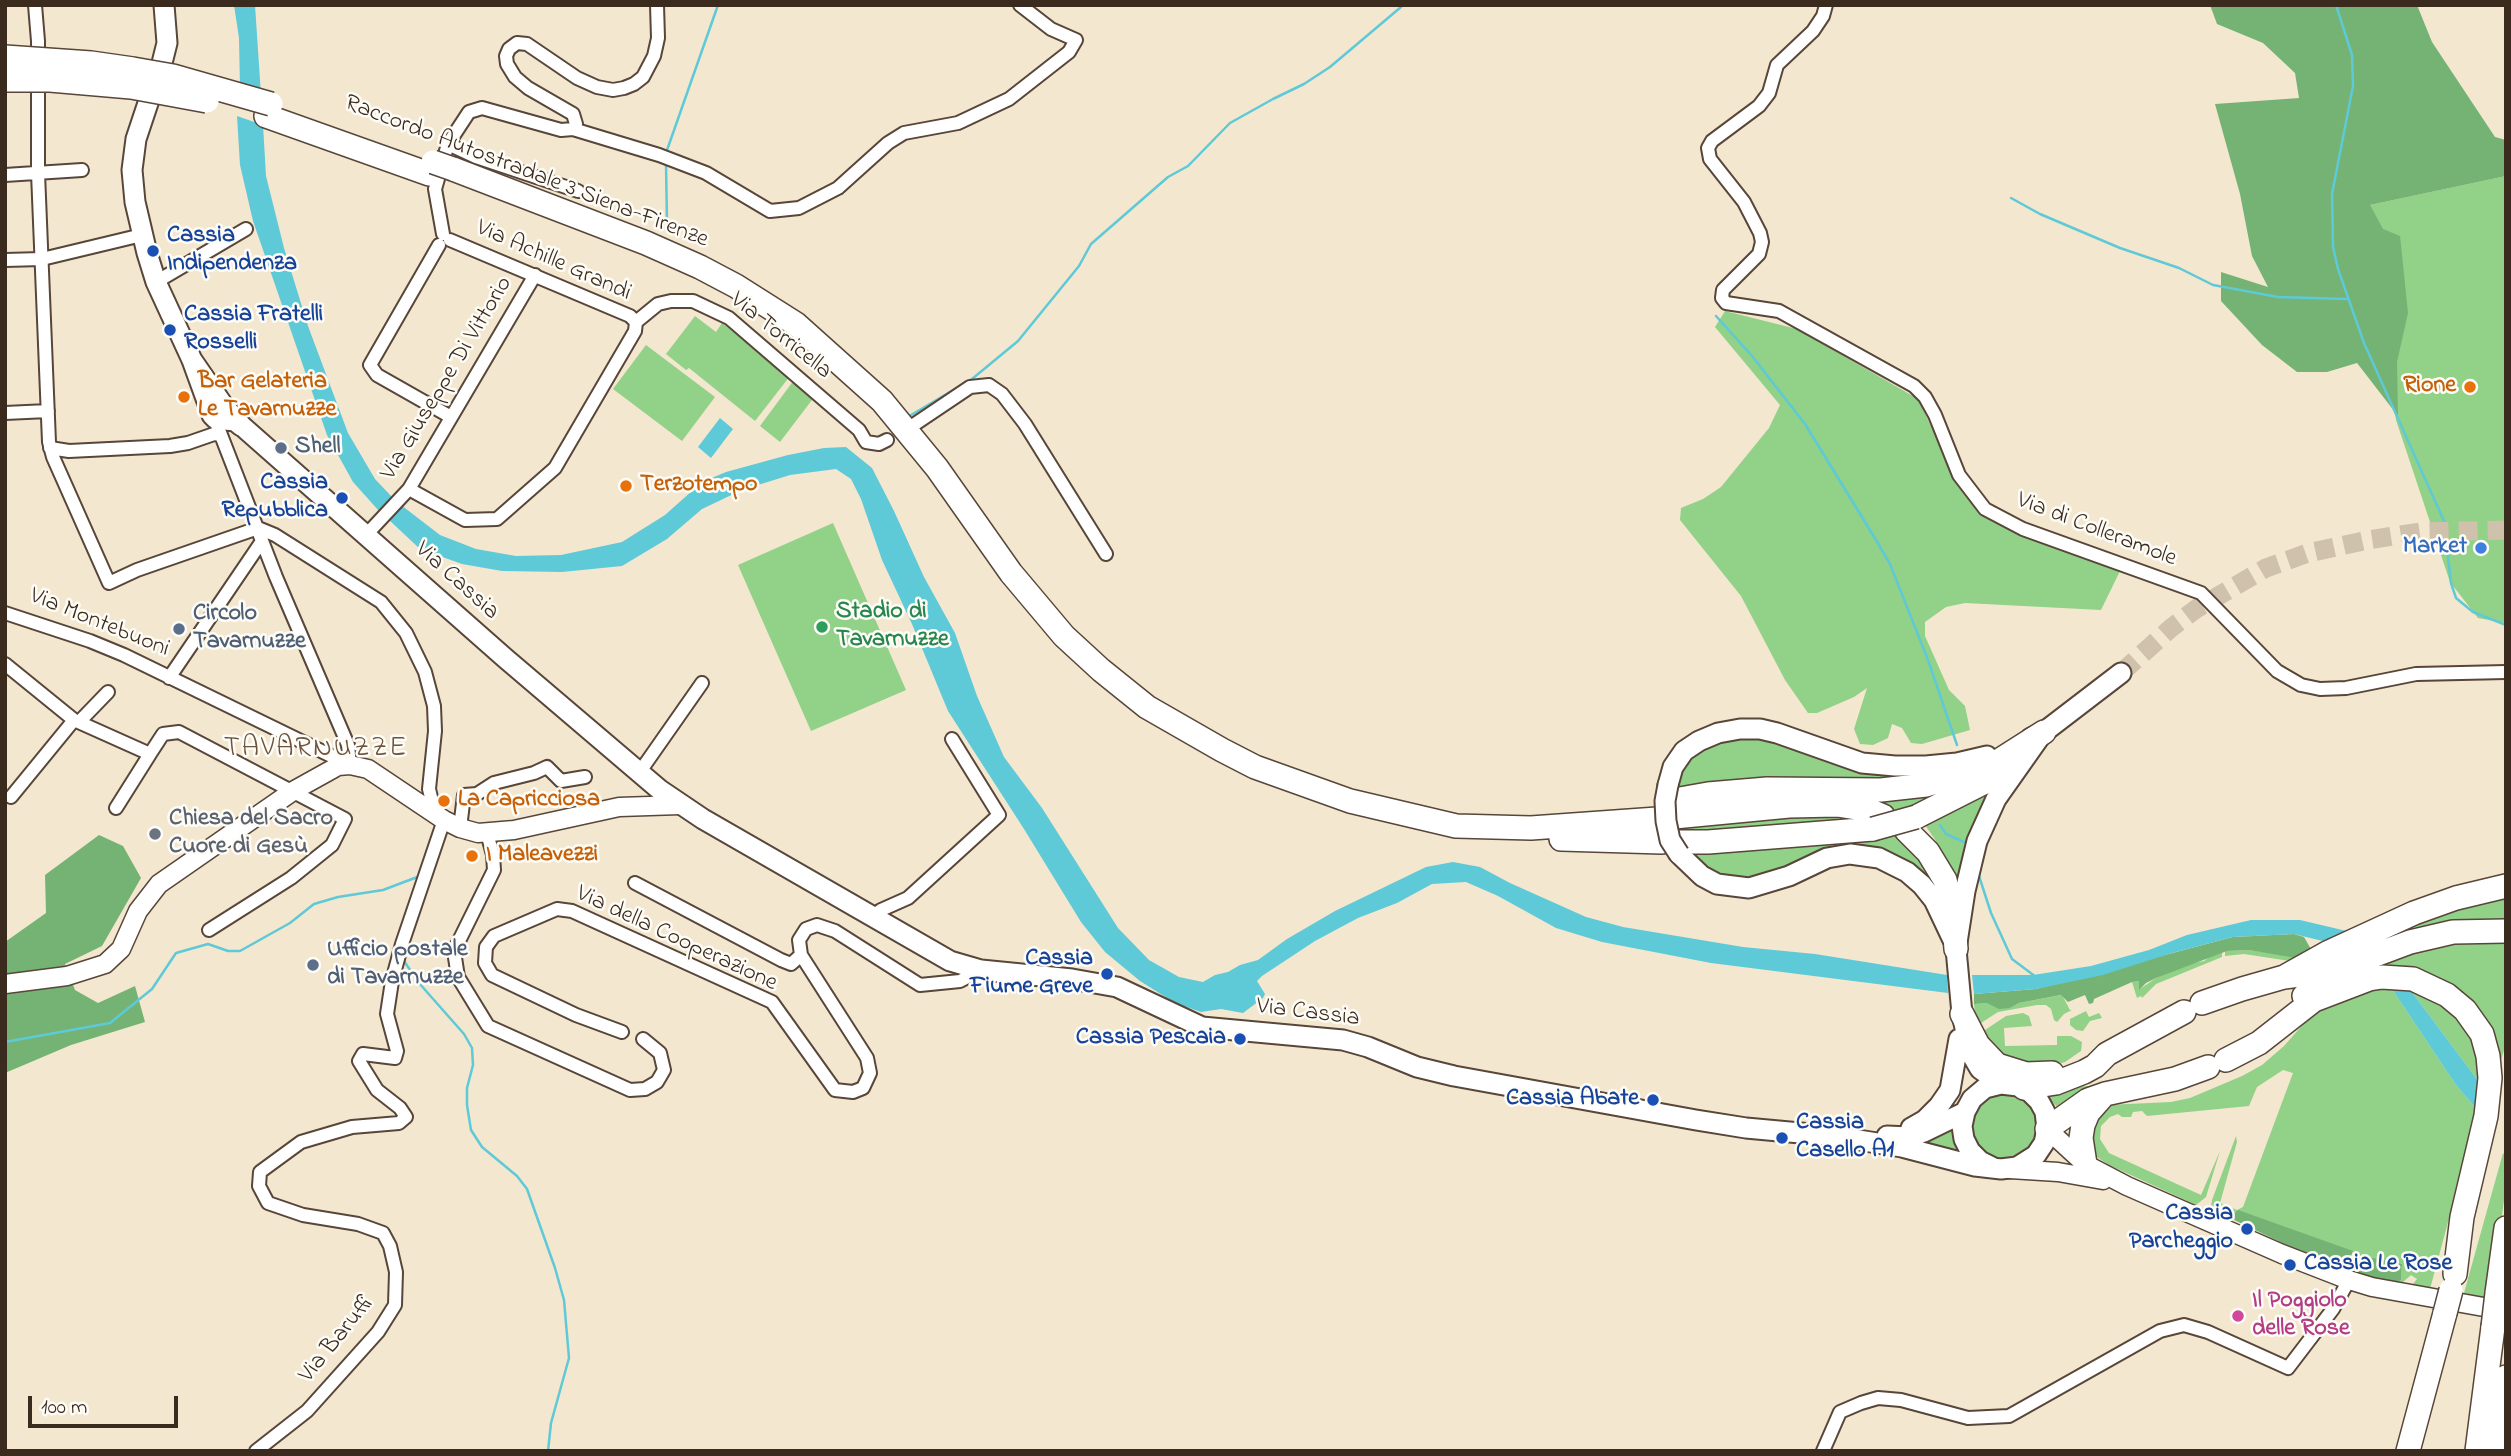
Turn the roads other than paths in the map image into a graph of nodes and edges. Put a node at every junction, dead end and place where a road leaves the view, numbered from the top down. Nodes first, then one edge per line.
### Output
1 (35, 5) edge
2 (164, 5) edge
3 (657, 5) edge
4 (1020, 5) edge
5 (1826, 5) edge
6 (5, 57) edge
7 (161, 67) dead end
8 (5, 80) edge
9 (149, 100) dead end
10 (269, 110) junction
11 (573, 129) junction
12 (448, 144) junction
13 (82, 170) dead end
14 (38, 173) junction
15 (5, 175) edge
16 (579, 191) dead end
17 (246, 229) dead end
18 (142, 235) junction
19 (444, 240) junction
20 (42, 259) junction
21 (5, 260) edge
22 (535, 275) junction
23 (156, 282) junction
24 (636, 323) junction
25 (48, 411) junction
26 (5, 413) edge
27 (451, 418) junction
28 (220, 420) junction
29 (912, 426) dead end
30 (887, 440) dead end
31 (50, 448) junction
32 (405, 493) junction
33 (373, 528) junction
34 (260, 535) junction
35 (1106, 554) dead end
36 (5, 613) edge
37 (5, 664) edge
38 (2506, 672) edge
39 (2121, 673) tunnel mouth
40 (169, 678) junction
41 (702, 683) dead end
42 (108, 692) dead end
43 (77, 721) junction
44 (2044, 732) junction
45 (952, 739) dead end
46 (150, 754) junction
47 (350, 765) junction
48 (585, 777) dead end
49 (650, 782) junction
50 (429, 789) junction
51 (293, 791) junction
52 (407, 796) junction
53 (7, 802) edge
54 (680, 805) junction
55 (1666, 805) junction
56 (627, 806) junction
57 (116, 808) dead end
58 (439, 817) junction
59 (1878, 822) junction
60 (1911, 824) junction
61 (460, 828) junction
62 (1489, 828) junction
63 (487, 833) junction
64 (1674, 846) junction
65 (635, 883) dead end
66 (2506, 886) edge
67 (873, 916) junction
68 (209, 930) dead end
69 (2506, 931) edge
70 (1956, 948) junction
71 (801, 955) junction
72 (981, 970) junction
73 (2334, 971) junction
74 (5, 984) edge
75 (1962, 1014) junction
76 (2289, 1018) junction
77 (622, 1032) dead end
78 (643, 1039) dead end
79 (1959, 1039) junction
80 (2107, 1054) junction
81 (2001, 1084) junction
82 (2500, 1087) edge
83 (2024, 1088) junction
84 (2105, 1094) junction
85 (1966, 1109) junction
86 (2047, 1129) junction
87 (1833, 1136) junction
88 (1893, 1136) junction
89 (2085, 1164) junction
90 (2001, 1168) junction
91 (2127, 1186) junction
92 (2506, 1228) edge
93 (2349, 1280) junction
94 (2499, 1311) edge
95 (2506, 1377) edge
96 (256, 1451) edge
97 (1823, 1451) edge
98 (2408, 1451) edge
99 (2477, 1451) edge
100 (2496, 1451) edge

1 - 14 street
2 - 7 main road
3 - 11 street
4 - 11 street
5 - 38 street, Via di Colleramole
6 - 10 highway, Raccordo Autostradale 3 Siena-Firenze, bridge
8 - 10 highway, Raccordo Autostradale 3 Siena-Firenze, bridge
9 - 18 main road
10 - 62 highway, Raccordo Autostradale 3 Siena-Firenze
11 - 12 street
12 - 16 street
12 - 19 street
13 - 14 street
14 - 15 street
14 - 20 street
17 - 23 street
18 - 20 street
18 - 23 main road
19 - 22 street, Via Achille Grandi
19 - 27 street
20 - 21 street
20 - 25 street
22 - 24 street, Via Achille Grandi
22 - 27 street, Via Giuseppe Di Vittorio
23 - 28 main road
24 - 30 street, Via Torricella
24 - 32 street, Via Achille Grandi
25 - 26 street
25 - 31 street
27 - 32 street, Via Giuseppe Di Vittorio
28 - 31 street
28 - 33 main road, Via Cassia
28 - 34 street
29 - 35 street
31 - 34 street
32 - 33 street, Via Giuseppe Di Vittorio
33 - 49 main road, Via Cassia
34 - 40 street
34 - 47 street
34 - 50 street
36 - 40 street, Via Montebuoni
37 - 43 street
39 - 44 main road
40 - 47 street, Via Montebuoni
41 - 49 street
42 - 43 street
43 - 46 street
43 - 53 street
44 - 55 highway
44 - 55 main road
44 - 60 highway
44 - 70 main road
45 - 67 street
46 - 51 street
46 - 57 street
47 - 51 main road
47 - 52 main road, Via Montebuoni
48 - 61 street
49 - 54 main road, Via Cassia
49 - 56 main road
50 - 52 street
50 - 58 street
51 - 68 street
51 - 74 main road
52 - 58 main road, Via Montebuoni
54 - 56 main road
54 - 67 main road, Via Cassia
55 - 59 highway, Raccordo Autostradale 3 Siena-Firenze
55 - 62 highway, Raccordo Autostradale 3 Siena-Firenze
55 - 64 main road, bridge
56 - 63 main road, Via Montebuoni
58 - 61 main road, Via Montebuoni
58 - 96 street, Via Baruffi
59 - 60 highway, bridge
59 - 64 highway
60 - 70 highway
61 - 63 main road, Via Montebuoni
62 - 64 highway
63 - 78 street
64 - 70 main road
65 - 71 street
66 - 73 highway
67 - 72 main road, Via Cassia
69 - 73 highway
70 - 75 main road
71 - 72 street, Via della Cooperazione
71 - 77 street, Via della Cooperazione
72 - 87 main road, Via Cassia
73 - 76 highway
73 - 76 highway
73 - 80 highway
73 - 82 highway
75 - 79 main road
75 - 80 highway
75 - 81 main road
76 - 84 highway
79 - 85 main road
79 - 88 main road
80 - 83 highway
81 - 83 main road
81 - 85 main road, Via Cassia
82 - 98 highway, bridge
83 - 86 main road
84 - 86 highway
84 - 89 highway
85 - 88 main road, Via Cassia
85 - 90 main road
86 - 89 main road
86 - 90 main road
87 - 88 main road, Via Cassia
87 - 90 main road, Via Cassia
89 - 91 main road
90 - 91 main road
91 - 93 main road
92 - 94 highway
93 - 94 main road
93 - 97 street
94 - 99 highway
95 - 100 highway

